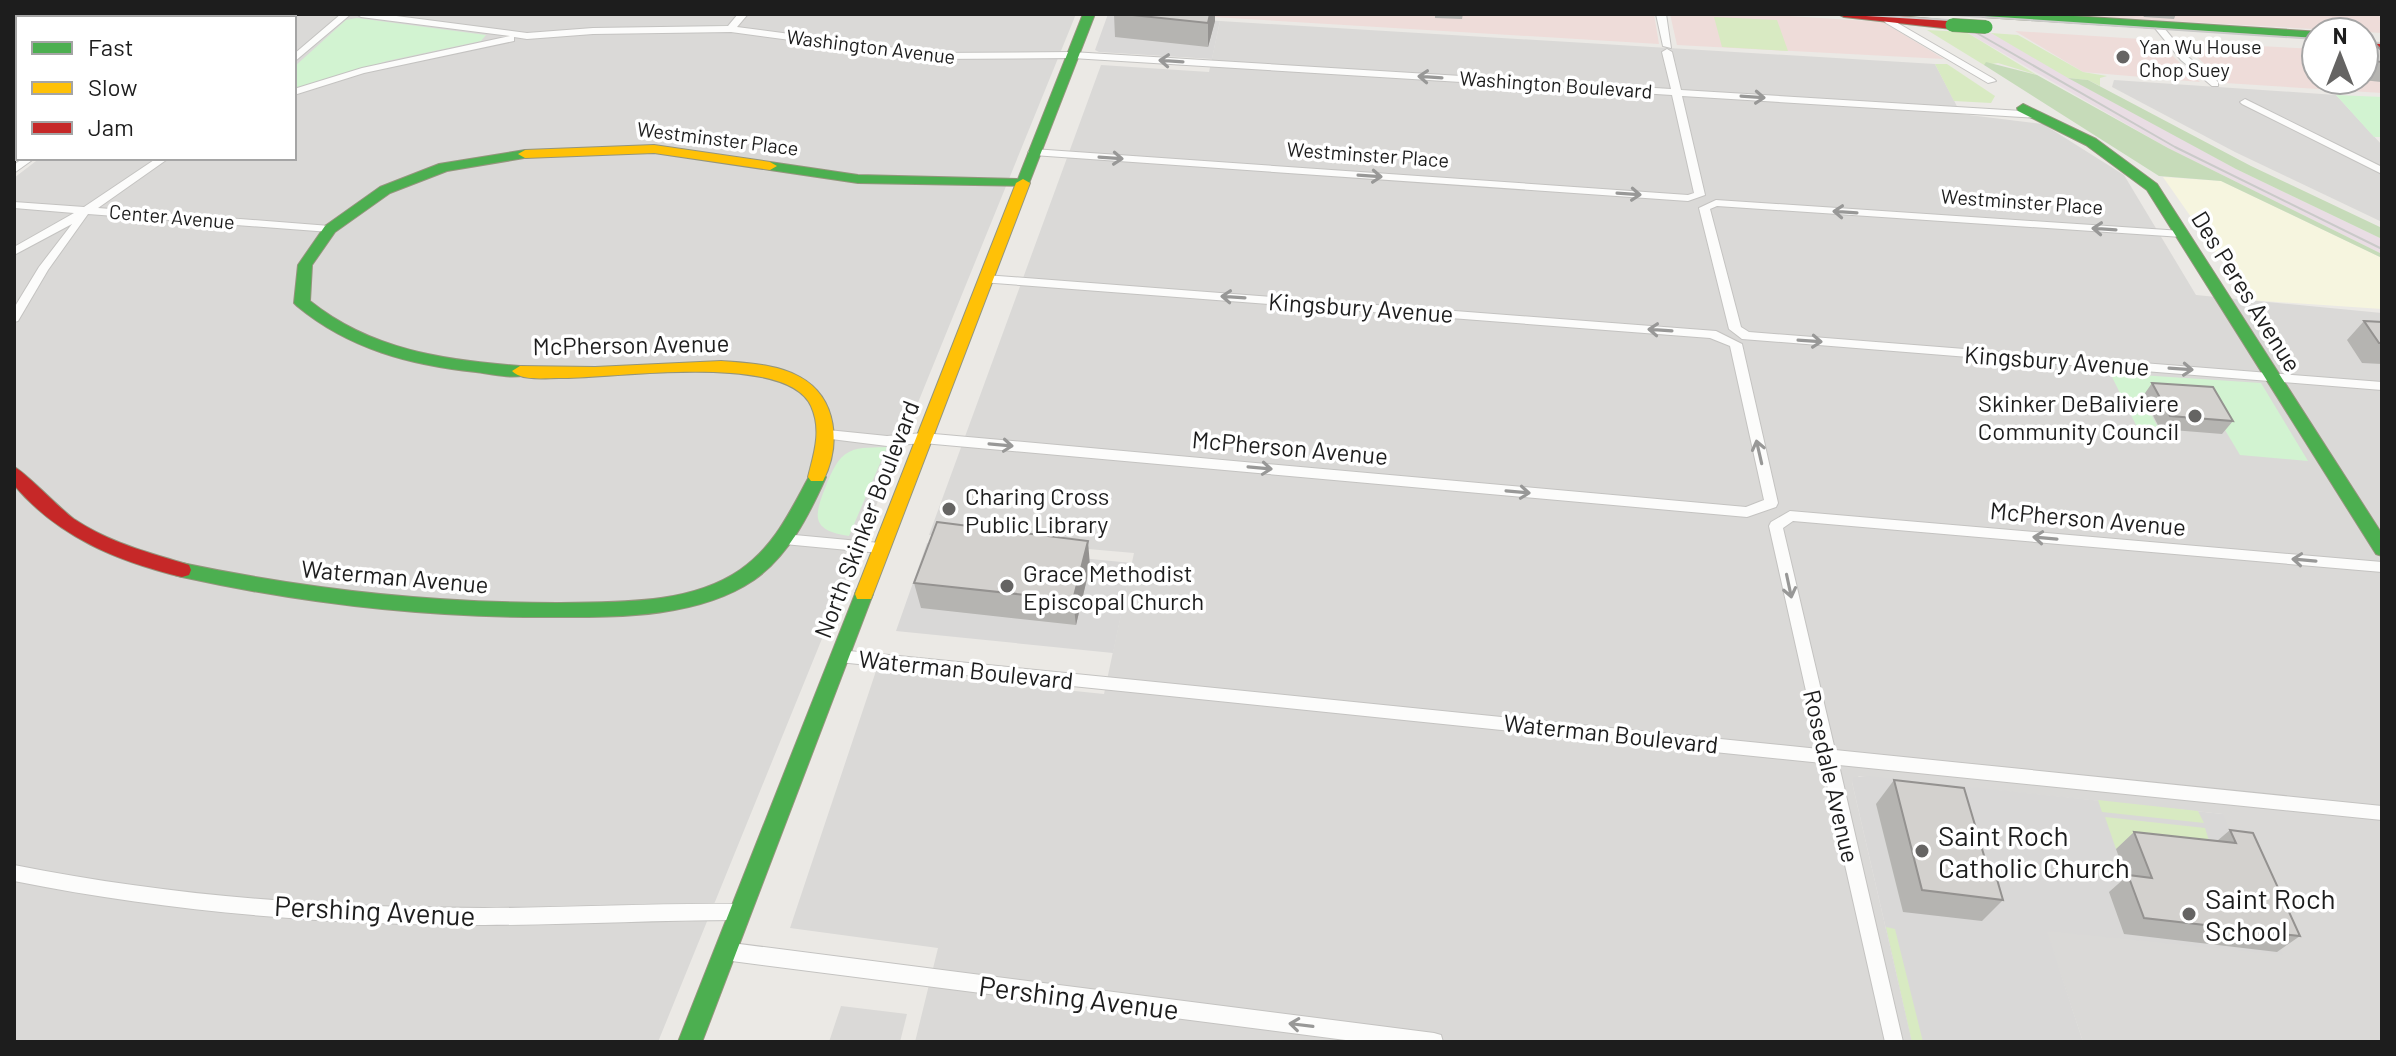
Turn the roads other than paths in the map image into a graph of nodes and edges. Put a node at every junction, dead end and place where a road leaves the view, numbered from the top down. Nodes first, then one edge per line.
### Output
1 (346, 14) edge
2 (361, 14) edge
3 (743, 14) edge
4 (1089, 14) edge
5 (1661, 14) edge
6 (1844, 14) edge
7 (1882, 17) edge
8 (1985, 20) edge
9 (731, 29) junction
10 (2161, 30) junction
11 (2300, 34) edge
12 (527, 36) junction
13 (2300, 43) edge
14 (1072, 55) junction
15 (296, 57) edge
16 (1991, 81) dead end
17 (2215, 84) dead end
18 (296, 91) edge
19 (1676, 92) junction
20 (2245, 102) dead end
21 (2031, 111) joint
22 (1033, 152) junction
23 (161, 160) edge
24 (2382, 171) edge
25 (1022, 183) junction
26 (14, 205) edge
27 (89, 209) junction
28 (330, 229) junction
29 (2182, 234) junction
30 (14, 252) edge
31 (985, 279) junction
32 (14, 318) edge
33 (1735, 329) joint
34 (2272, 376) junction
35 (2382, 386) edge
36 (828, 435) junction
37 (923, 438) junction
38 (14, 473) edge
39 (1747, 512) joint
40 (1790, 516) joint
41 (784, 539) junction
42 (880, 548) junction
43 (2382, 549) edge
44 (2382, 567) edge
45 (839, 656) junction
46 (1826, 754) junction
47 (2382, 813) edge
48 (14, 873) edge
49 (739, 912) junction
50 (724, 951) junction
51 (690, 1042) edge
52 (1434, 1042) edge
53 (1894, 1042) edge

1 - 15 street
2 - 12 street, Washington Avenue
3 - 9 street
4 - 14 street, North Skinker Boulevard
5 - 19 street
6 - 7 street
7 - 8 street, bridge
7 - 16 street
8 - 10 street
9 - 12 street, Washington Avenue
9 - 14 street, Washington Avenue
10 - 11 street
10 - 13 street
10 - 17 street
12 - 18 street, Washington Avenue
19 -> 14 street, Washington Boulevard
14 - 22 street, North Skinker Boulevard
19 -> 21 street, Washington Boulevard
22 -> 19 street, Westminster Place
20 - 24 street
21 - 29 street, Des Peres Avenue
22 - 25 street, North Skinker Boulevard
23 - 27 street
25 - 28 street, Westminster Place
25 - 31 street, North Skinker Boulevard
26 - 27 street, Center Avenue
27 - 28 street, Center Avenue
27 - 30 street
27 - 32 street
28 - 36 street, McPherson Avenue
29 -> 33 street, Westminster Place
29 - 34 street, Des Peres Avenue
31 - 37 street, North Skinker Boulevard
39 -> 31 street, Kingsbury Avenue
33 -> 34 street, Kingsbury Avenue
34 - 35 street, Kingsbury Avenue
34 - 43 street, Des Peres Avenue
36 - 37 street, McPherson Avenue
36 - 41 street, Waterman Avenue
37 -> 39 street, McPherson Avenue
37 - 42 street, North Skinker Boulevard
38 - 41 street, Waterman Avenue
44 -> 40 street, McPherson Avenue
40 -> 46 street, Rosedale Avenue
41 - 42 street
42 - 45 street, North Skinker Boulevard
45 - 46 street, Waterman Boulevard
45 - 49 street, North Skinker Boulevard
46 - 47 street, Waterman Boulevard
46 - 53 street, Rosedale Avenue
48 - 49 street, Pershing Avenue
49 - 50 street, North Skinker Boulevard
50 - 51 street, North Skinker Boulevard
52 -> 50 street, Pershing Avenue

